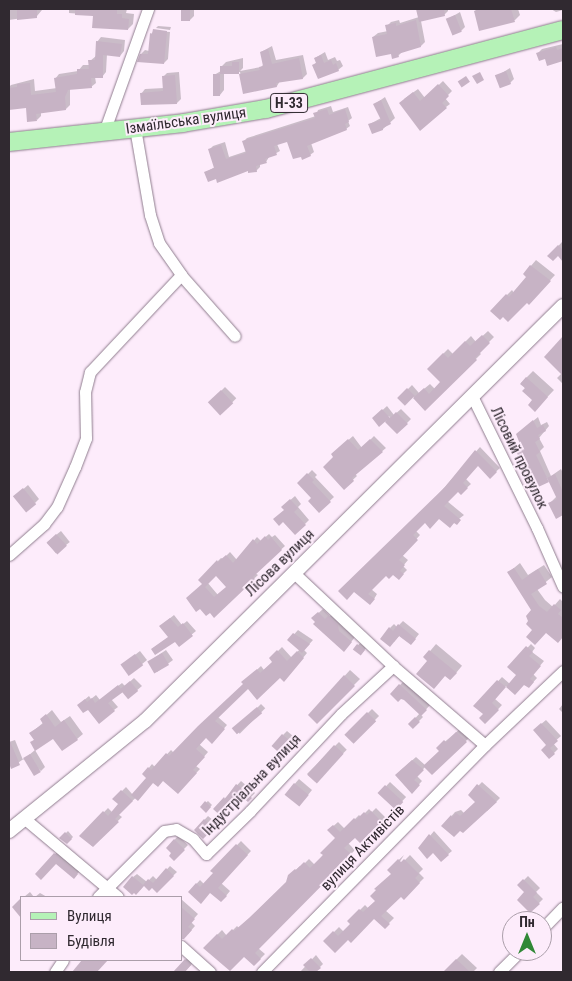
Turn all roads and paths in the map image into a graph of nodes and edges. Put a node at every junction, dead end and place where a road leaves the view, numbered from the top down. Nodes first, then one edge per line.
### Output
1 (148, 9) edge
2 (563, 30) edge
3 (135, 128) junction
4 (104, 132) junction
5 (9, 142) edge
6 (181, 275) junction
7 (563, 306) edge
8 (235, 336) dead end
9 (473, 398) junction
10 (9, 555) edge
11 (294, 572) junction
12 (563, 587) edge
13 (393, 666) junction
14 (563, 671) edge
15 (484, 745) junction
16 (25, 819) junction
17 (9, 832) edge
18 (102, 893) edge
19 (563, 907) edge
20 (552, 919) edge
21 (182, 947) edge
22 (62, 961) edge
23 (510, 961) edge
24 (55, 972) edge
25 (210, 972) edge
26 (262, 972) edge
27 (499, 972) edge

1 - 4 street
2 - 3 main road, Ізмаїльська вулиця / Н-33
3 - 4 main road, Ізмаїльська вулиця / Н-33
3 - 6 street
4 - 5 main road, Ізмаїльська вулиця / Н-33
6 - 8 street
6 - 10 street
7 - 9 street, Лісова вулиця
9 - 11 street, Лісова вулиця
9 - 12 street, Лісовий провулок
11 - 13 street
11 - 16 street, Лісова вулиця
13 - 15 street
13 - 18 street, Індустріальна вулиця
14 - 15 street, вулиця Активістів
15 - 26 street, вулиця Активістів
16 - 17 street, Лісова вулиця
16 - 18 street
19 - 20 street
21 - 25 street
22 - 24 street
23 - 27 street

